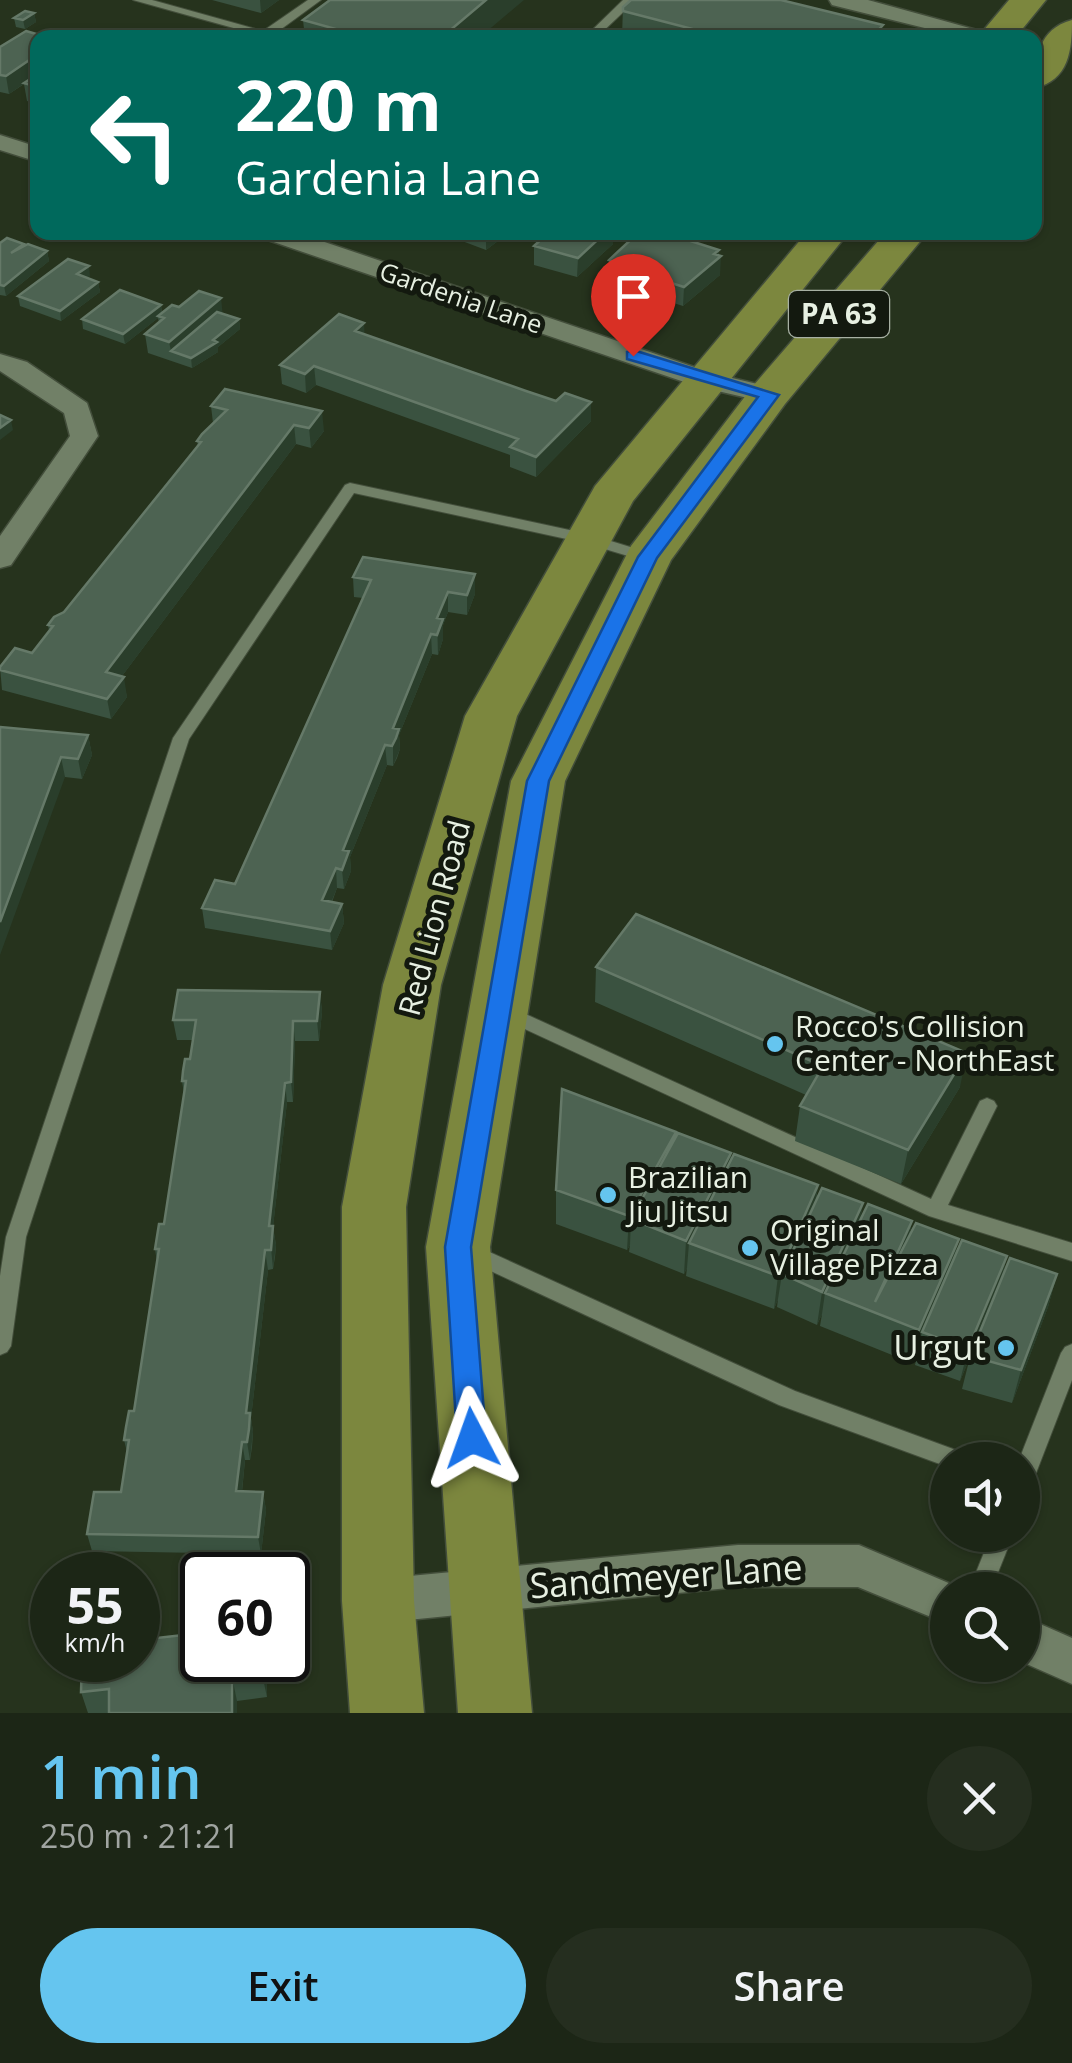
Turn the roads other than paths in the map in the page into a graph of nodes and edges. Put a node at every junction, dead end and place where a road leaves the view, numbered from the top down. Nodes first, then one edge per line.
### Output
1 (139, 0) edge
2 (315, 0) edge
3 (630, 0) edge
4 (1028, 0) edge
5 (858, 2) edge
6 (248, 30) edge
7 (273, 30) edge
8 (598, 30) edge
9 (965, 30) edge
10 (1002, 30) edge
11 (1055, 41) edge
12 (1042, 64) edge
13 (0, 142) edge
14 (30, 152) edge
15 (292, 240) edge
16 (822, 240) edge
17 (901, 240) edge
18 (0, 362) edge
19 (706, 380) junction
20 (770, 395) junction
21 (588, 539) junction
22 (648, 557) junction
23 (0, 558) edge
24 (498, 1008) junction
25 (987, 1106) dead end
26 (936, 1210) junction
27 (458, 1247) junction
28 (1072, 1252) edge
29 (0, 1346) edge
30 (1072, 1353) edge
31 (1037, 1442) edge
32 (930, 1450) edge
33 (482, 1591) junction
34 (930, 1596) edge
35 (378, 1601) junction
36 (1040, 1647) edge
37 (1072, 1662) edge
38 (386, 1713) edge
39 (495, 1713) edge

1 - 6 lane
2 - 7 lane
3 - 8 lane
4 - 10 main road
5 - 9 street
11 - 12 main road
13 - 14 street
15 - 19 street, Gardenia Lane
16 - 19 main road, Red Lion Road / PA 63
17 - 20 main road, PA 63
18 - 23 street
19 - 20 street, Gardenia Lane
19 - 21 main road, Red Lion Road / PA 63
20 - 22 main road, PA 63
21 - 22 lane
21 - 29 lane
21 - 35 main road, Red Lion Road / PA 63
22 - 24 main road, PA 63
24 - 26 lane
24 - 27 main road, PA 63
25 - 26 lane
26 - 28 lane
27 - 32 lane
27 - 33 main road, PA 63
30 - 31 lane
33 - 34 street, Sandmeyer Lane
33 - 35 street, Sandmeyer Lane
33 - 39 main road, PA 63
35 - 38 main road, Red Lion Road / PA 63
36 - 37 street

